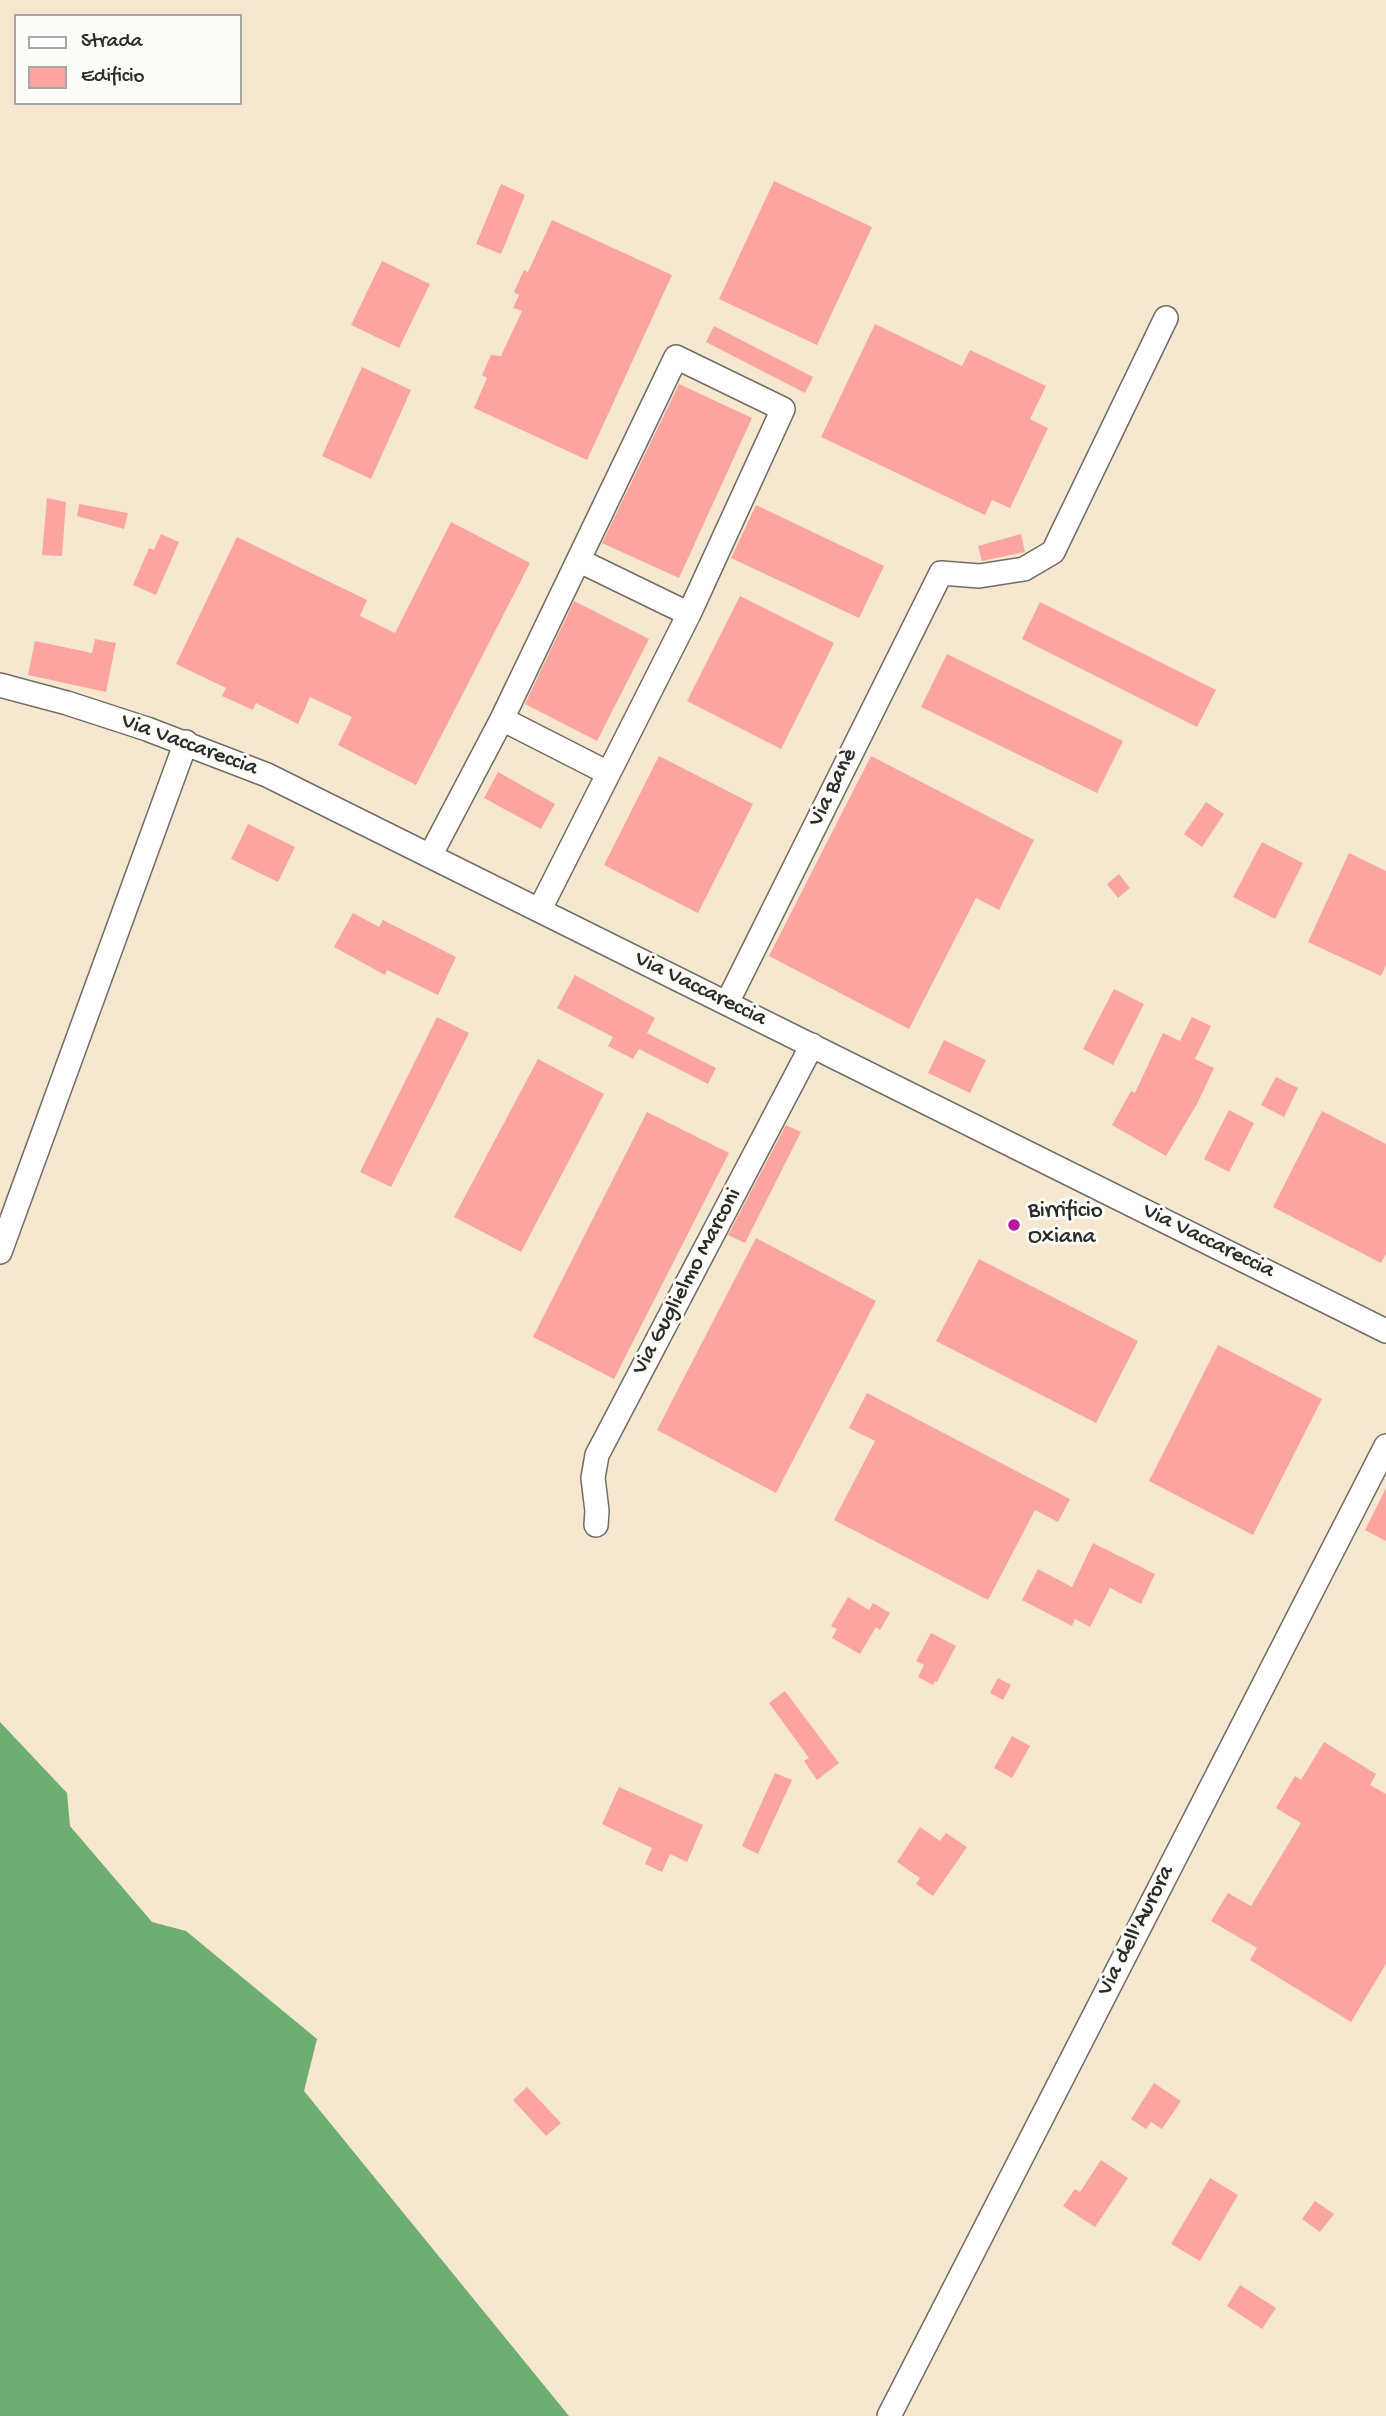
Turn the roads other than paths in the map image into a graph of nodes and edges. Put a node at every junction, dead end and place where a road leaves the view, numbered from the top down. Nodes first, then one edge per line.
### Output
1 (1166, 318) dead end
2 (580, 561) junction
3 (688, 614) junction
4 (0, 685) edge
5 (502, 719) junction
6 (186, 742) junction
7 (607, 773) junction
8 (430, 856) junction
9 (540, 909) junction
10 (727, 1003) junction
11 (812, 1045) junction
12 (0, 1252) edge
13 (1386, 1331) edge
14 (1386, 1446) edge
15 (596, 1525) dead end
16 (889, 2416) edge

1 - 10 street, Via Banè
2 - 3 street
2 - 3 street
2 - 5 street
3 - 7 street
4 - 6 street, Via Vaccareccia
5 - 7 street
5 - 8 street
6 - 8 street, Via Vaccareccia
6 - 12 street
7 - 9 street
8 - 9 street, Via Vaccareccia
9 - 10 street, Via Vaccareccia
10 - 11 street, Via Vaccareccia
11 - 13 street, Via Vaccareccia
11 - 15 street, Via Guglielmo Marconi
14 - 16 street, Via dell'Aurora

